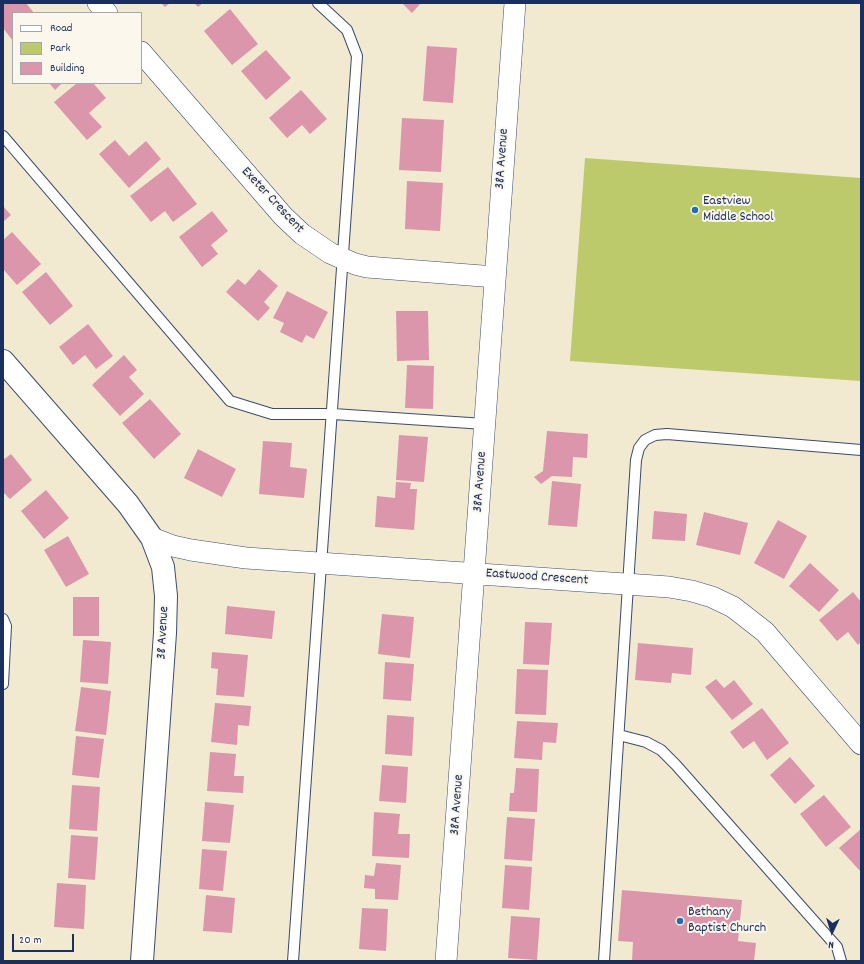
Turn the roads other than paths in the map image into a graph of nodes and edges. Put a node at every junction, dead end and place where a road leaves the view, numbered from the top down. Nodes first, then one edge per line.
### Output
1 (98, 3) edge
2 (318, 3) edge
3 (515, 3) edge
4 (106, 12) edge
5 (142, 53) edge
6 (3, 136) edge
7 (344, 260) junction
8 (495, 277) junction
9 (3, 361) edge
10 (333, 414) junction
11 (485, 424) junction
12 (861, 450) edge
13 (152, 538) junction
14 (322, 563) junction
15 (475, 574) junction
16 (627, 585) junction
17 (3, 619) edge
18 (3, 684) edge
19 (620, 735) junction
20 (861, 744) edge
21 (142, 961) edge
22 (293, 961) edge
23 (446, 961) edge
24 (604, 961) edge
25 (841, 961) edge

1 - 4 street
2 - 7 lane
3 - 8 street, 38A Avenue
5 - 7 street, Exeter Crescent
6 - 10 lane
7 - 8 street, Exeter Crescent
7 - 10 lane
8 - 11 street, 38A Avenue
9 - 13 street, 38 Avenue
10 - 11 lane
10 - 14 lane
11 - 15 street, 38A Avenue
12 - 16 lane
13 - 14 street, Eastwood Crescent
13 - 21 street, 38 Avenue
14 - 15 street, Eastwood Crescent
14 - 22 lane
15 - 16 street, Eastwood Crescent
15 - 23 street, 38A Avenue
16 - 19 lane
16 - 20 street, Eastwood Crescent
17 - 18 lane
19 - 24 lane
19 - 25 lane

